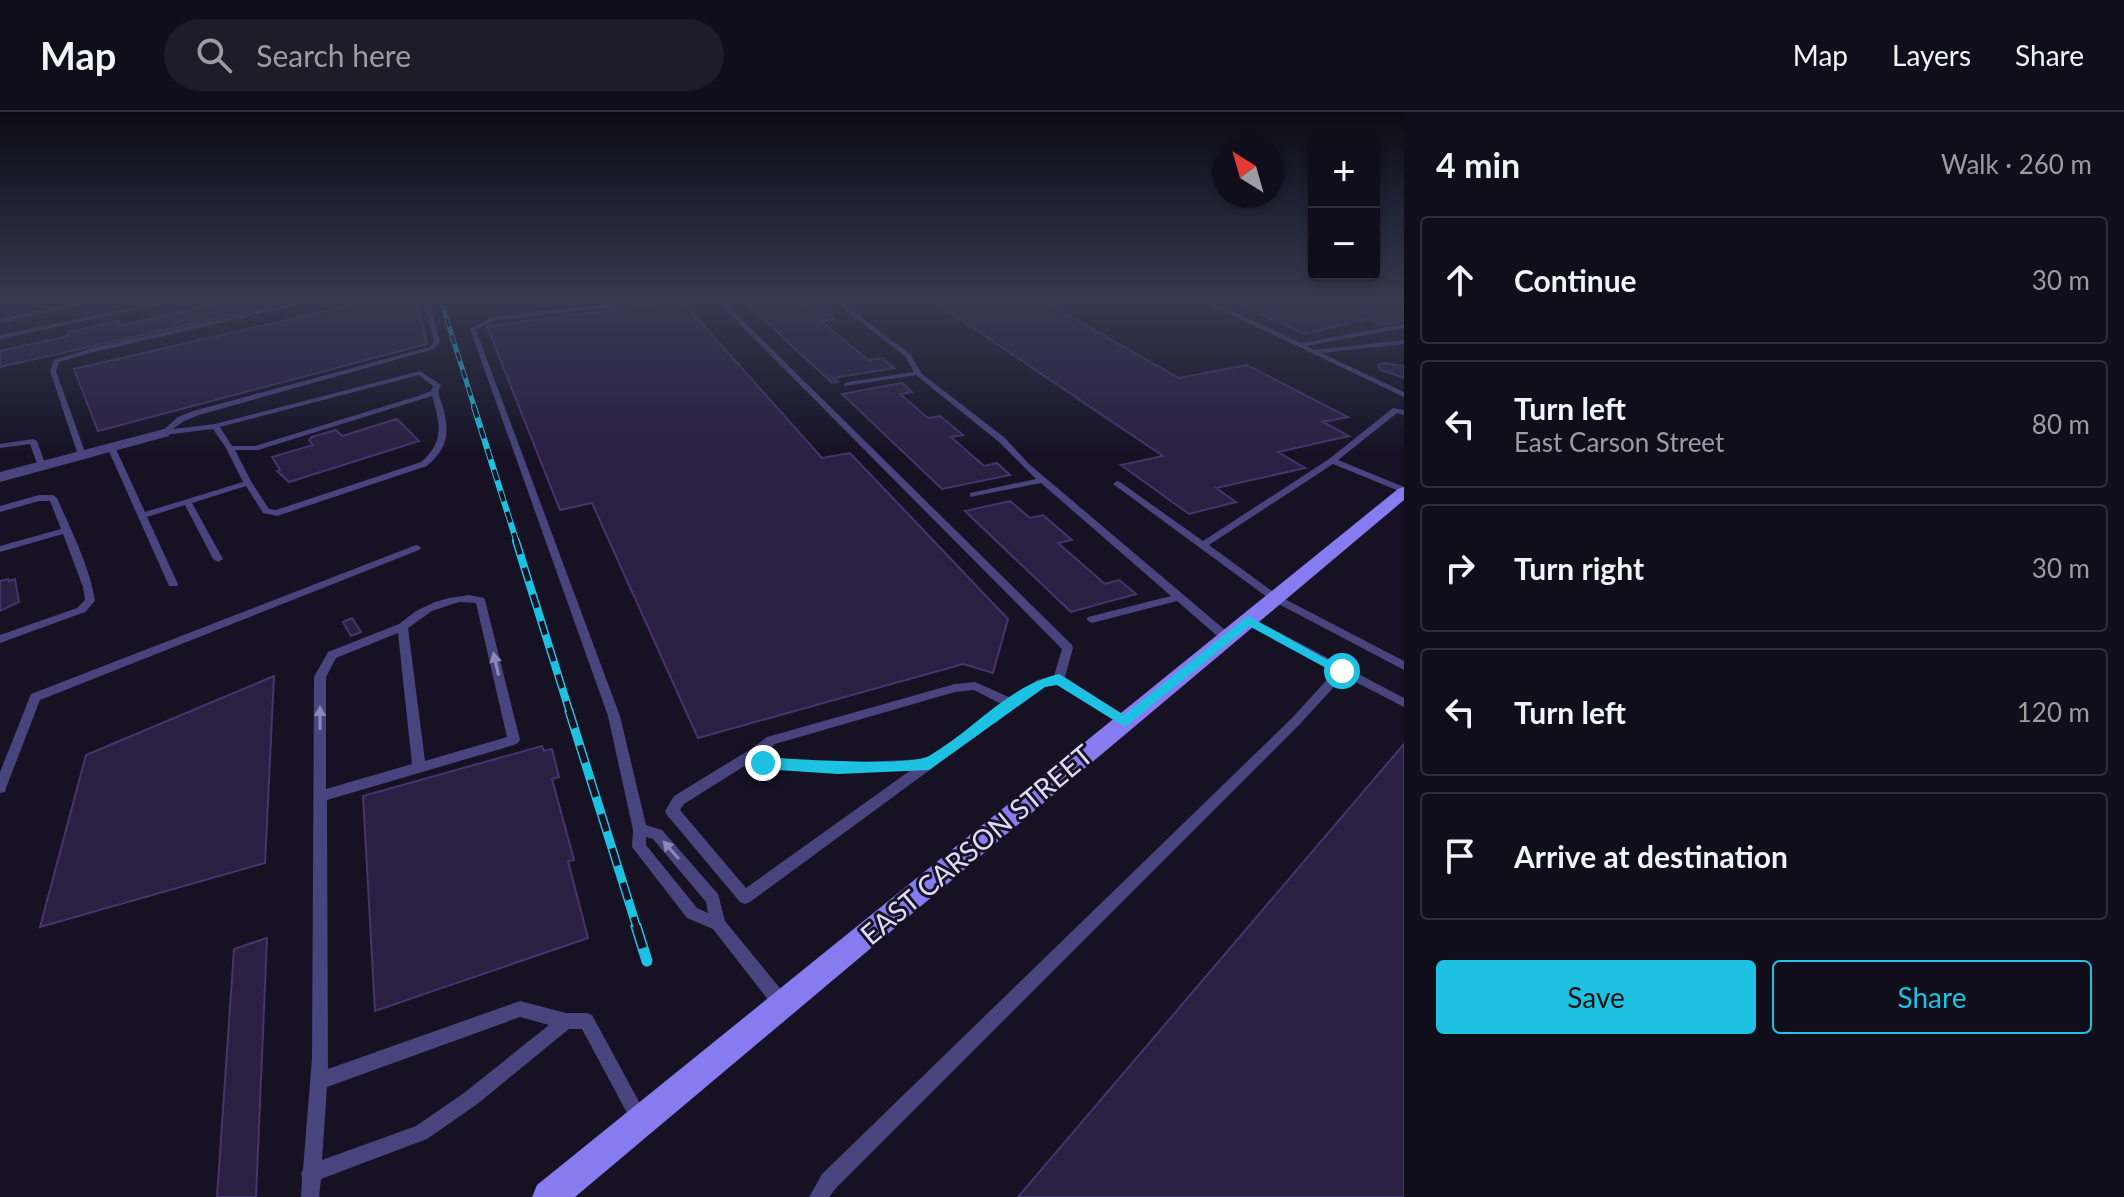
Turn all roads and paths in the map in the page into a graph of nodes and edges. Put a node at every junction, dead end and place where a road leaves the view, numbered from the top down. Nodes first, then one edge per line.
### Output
1 (87, 352) edge
2 (419, 352) edge
3 (481, 352) edge
4 (771, 352) edge
5 (903, 352) edge
6 (1314, 352) joint
7 (1317, 352) edge
8 (918, 373) junction
9 (848, 384) dead end
10 (434, 392) junction
11 (1404, 395) edge
12 (1404, 413) edge
13 (215, 426) junction
14 (164, 433) junction
15 (0, 446) edge
16 (111, 447) junction
17 (230, 448) junction
18 (82, 455) junction
19 (1332, 461) junction
20 (42, 466) junction
21 (0, 477) edge
22 (1043, 480) junction
23 (248, 483) junction
24 (1117, 484) dead end
25 (1404, 491) edge
26 (973, 495) dead end
27 (187, 501) junction
28 (0, 509) edge
29 (143, 515) junction
30 (66, 530) junction
31 (1203, 545) junction
32 (416, 548) dead end
33 (0, 549) edge
34 (218, 559) dead end
35 (173, 584) dead end
36 (1179, 597) junction
37 (1275, 598) junction
38 (1092, 619) dead end
39 (1248, 620) junction
40 (403, 627) junction
41 (1227, 638) junction
42 (0, 639) edge
43 (1404, 666) edge
44 (1342, 671) junction
45 (1059, 679) junction
46 (1404, 703) edge
47 (1012, 704) junction
48 (1125, 722) junction
49 (755, 753) junction
50 (929, 764) junction
51 (419, 767) junction
52 (0, 788) edge
53 (320, 796) junction
54 (640, 830) junction
55 (718, 924) junction
56 (782, 1004) junction
57 (566, 1021) junction
58 (318, 1081) junction
59 (641, 1121) junction
60 (310, 1174) junction
61 (310, 1197) edge
62 (549, 1197) edge
63 (818, 1197) edge

1 - 18 lane
2 - 14 lane
3 - 54 lane
4 - 45 lane
5 - 8 lane
6 - 7 lane
6 - 11 lane
8 - 9 lane
8 - 22 lane
10 - 13 lane
10 - 17 lane
10 - 23 lane
12 - 19 lane
13 - 14 lane
13 - 17 lane
14 - 16 street
15 - 20 lane
16 - 18 street
16 - 29 lane
17 - 23 lane
18 - 20 street
19 - 25 lane
19 - 31 lane
20 - 21 street
22 - 26 lane
22 - 36 lane
23 - 27 lane
24 - 31 lane
25 - 37 main road, EAST CARSON STREET
27 - 29 lane
27 - 34 lane
28 - 30 lane
29 - 35 lane
30 - 33 lane
30 - 42 lane
31 - 37 lane
32 - 52 lane
36 - 38 lane
36 - 41 lane
37 - 39 main road, EAST CARSON STREET
37 - 43 lane
39 - 41 main road, EAST CARSON STREET
39 - 44 lane
40 - 51 lane
51 -> 40 lane
53 -> 40 lane
41 - 48 main road, EAST CARSON STREET
44 - 46 lane
44 - 63 lane
45 - 47 lane
45 - 48 lane
47 - 49 lane
47 - 50 lane
48 - 56 main road, EAST CARSON STREET
49 - 50 lane
49 - 50 lane
51 - 53 lane
53 - 58 lane
55 -> 54 lane
54 - 55 lane
55 - 56 lane
56 - 59 main road, EAST CARSON STREET
57 - 58 lane
57 - 59 lane
57 - 60 lane
58 - 60 lane
59 - 62 main road, EAST CARSON STREET
60 - 61 lane

